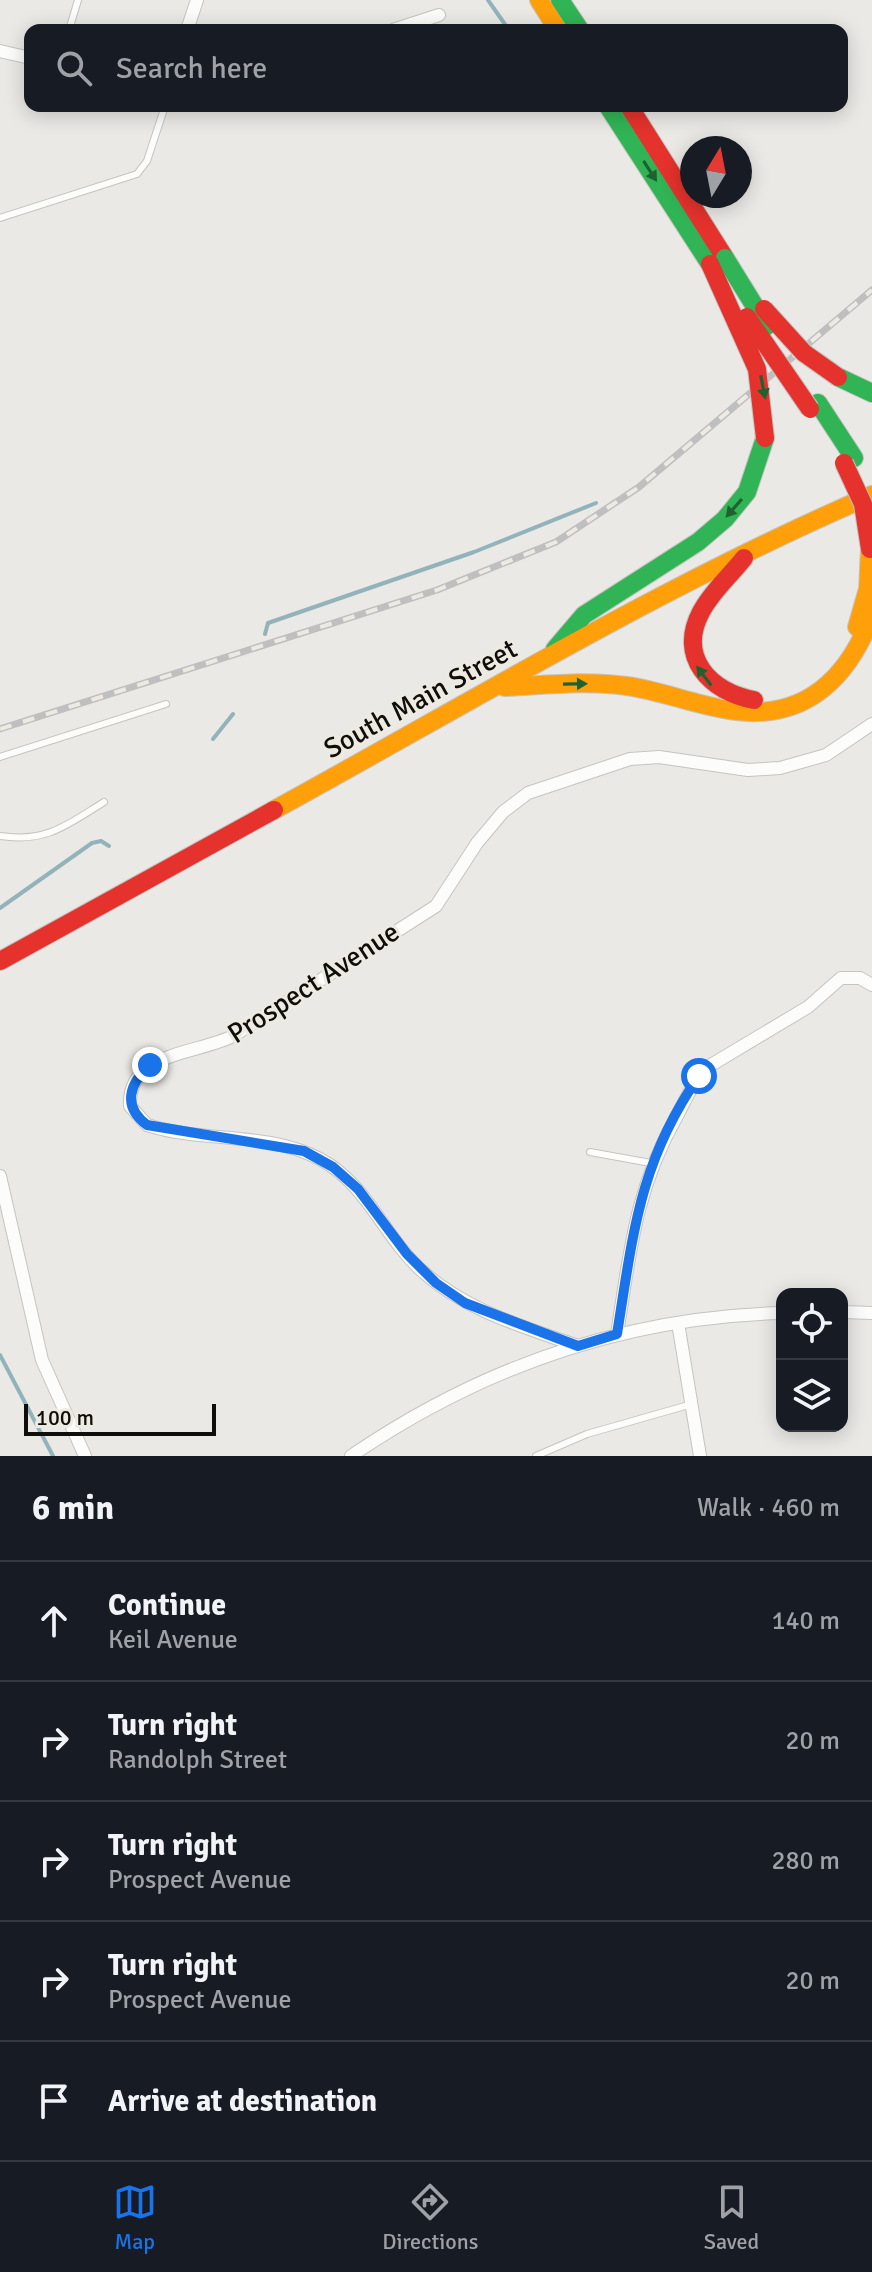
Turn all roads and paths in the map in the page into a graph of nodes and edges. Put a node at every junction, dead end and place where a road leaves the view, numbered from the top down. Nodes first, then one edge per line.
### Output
1 (78, 0) edge
2 (197, 0) edge
3 (539, 0) edge
4 (560, 0) edge
5 (439, 15) dead end
6 (71, 24) edge
7 (189, 24) edge
8 (411, 24) edge
9 (554, 24) edge
10 (576, 24) edge
11 (0, 51) edge
12 (24, 57) edge
13 (163, 112) edge
14 (612, 112) edge
15 (632, 112) edge
16 (0, 218) edge
17 (718, 261) junction
18 (872, 393) edge
19 (849, 461) junction
20 (872, 497) edge
21 (870, 549) edge
22 (750, 550) junction
23 (872, 615) edge
24 (543, 662) junction
25 (497, 687) junction
26 (166, 704) dead end
27 (872, 724) edge
28 (0, 757) edge
29 (104, 802) dead end
30 (0, 836) edge
31 (0, 961) edge
32 (872, 985) edge
33 (590, 1152) dead end
34 (651, 1163) junction
35 (0, 1176) edge
36 (848, 1312) edge
37 (872, 1313) edge
38 (776, 1314) edge
39 (678, 1323) junction
40 (617, 1334) junction
41 (578, 1346) junction
42 (692, 1404) junction
43 (85, 1456) edge
44 (351, 1456) edge
45 (536, 1456) edge
46 (700, 1456) edge

1 - 6 lane
2 - 7 street
3 - 9 main road
4 - 10 main road
5 - 8 street
11 - 12 street
13 - 16 lane
14 -> 17 main road
15 - 17 main road
17 - 18 main road, bridge
17 - 19 main road, bridge
17 -> 24 main road, bridge
19 - 20 main road
19 - 21 main road, bridge
20 - 22 main road, South Main Street
21 -> 22 main road
22 - 24 main road, South Main Street
25 -> 23 main road
24 - 25 main road, South Main Street
25 - 31 main road, South Main Street
26 - 28 lane
27 - 41 street, Prospect Avenue
29 - 30 lane
32 - 34 street
33 - 34 lane
34 - 40 street
35 - 43 street
36 - 37 street
38 - 39 street
39 - 40 street
39 - 42 street
40 - 41 street
41 - 44 street
42 - 45 lane
42 - 46 street

